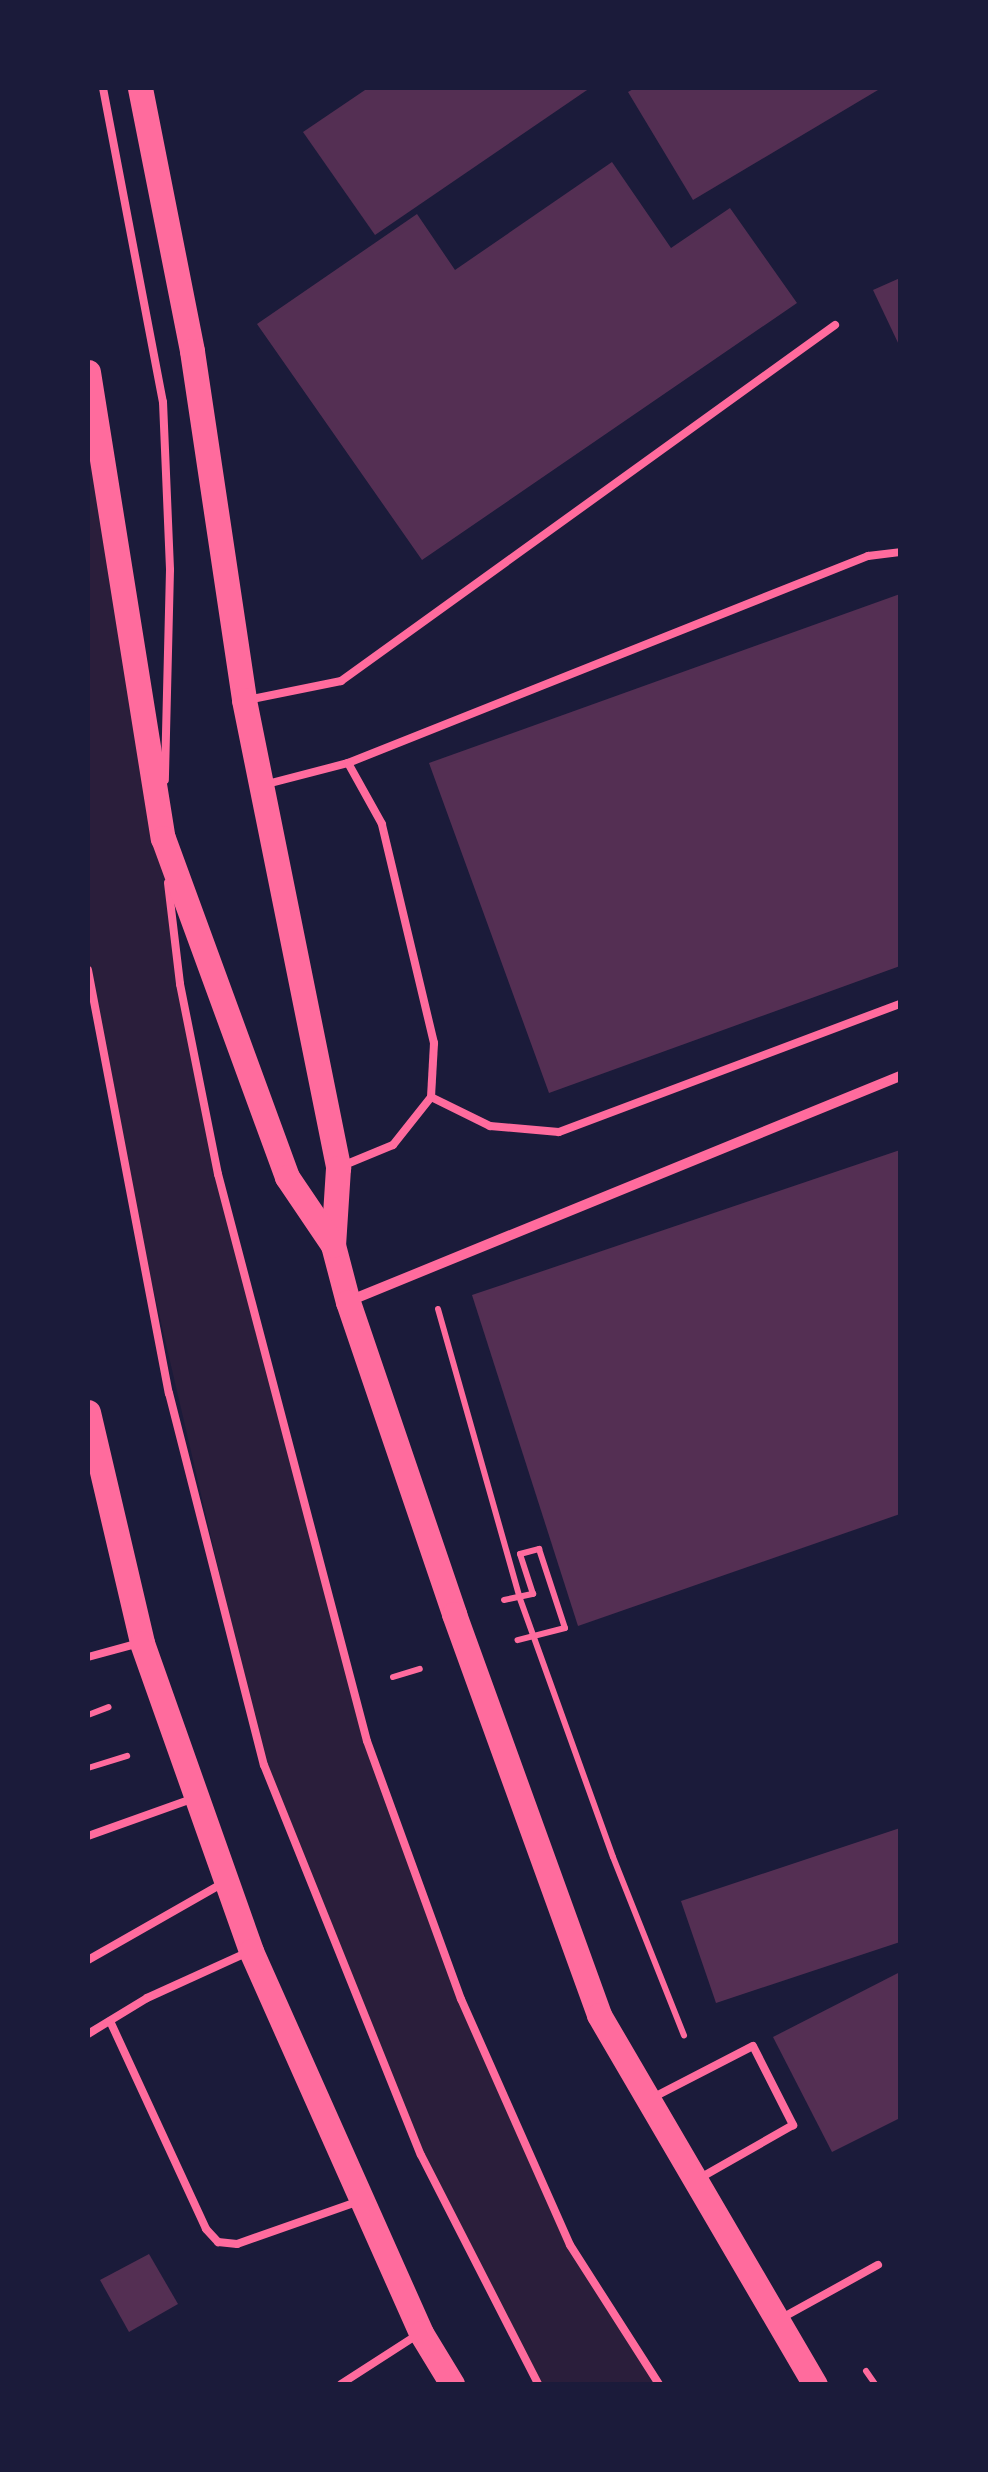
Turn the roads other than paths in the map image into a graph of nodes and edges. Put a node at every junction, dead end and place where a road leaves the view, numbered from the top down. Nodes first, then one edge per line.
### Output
1 (103, 88) edge
2 (140, 88) edge
3 (835, 325) dead end
4 (89, 377) edge
5 (900, 552) edge
6 (244, 700) junction
7 (348, 763) junction
8 (262, 786) junction
9 (163, 838) junction
10 (88, 970) edge
11 (900, 1004) edge
12 (900, 1076) edge
13 (431, 1097) junction
14 (338, 1168) junction
15 (333, 1246) junction
16 (348, 1302) junction
17 (88, 1412) edge
18 (142, 1642) junction
19 (88, 1656) edge
20 (194, 1799) junction
21 (88, 1836) edge
22 (225, 1882) junction
23 (250, 1952) junction
24 (88, 1960) edge
25 (110, 2020) junction
26 (88, 2034) edge
27 (649, 2099) junction
28 (696, 2180) junction
29 (362, 2200) junction
30 (878, 2264) dead end
31 (776, 2321) junction
32 (421, 2333) junction
33 (340, 2384) edge
34 (452, 2384) edge
35 (538, 2384) edge
36 (659, 2384) edge
37 (815, 2384) edge

1 - 9 lane
2 - 6 main road
3 - 6 lane
4 - 9 main road
5 - 7 lane
6 - 8 main road
7 - 8 lane
7 - 13 lane
8 - 14 main road
9 - 15 main road
9 - 36 lane
10 - 35 lane
11 - 13 lane
12 - 16 street
13 - 14 lane
14 - 15 main road
15 - 16 main road
16 - 27 main road
17 - 18 main road
18 - 19 lane
18 - 20 main road
20 - 21 lane
20 - 22 main road
22 - 23 main road
22 - 24 lane
23 - 25 lane
23 - 29 main road
25 - 26 lane
25 - 29 lane
27 - 28 main road
27 - 28 lane
28 - 31 main road
29 - 32 main road
30 - 31 lane
31 - 37 main road
32 - 33 lane
32 - 34 main road

